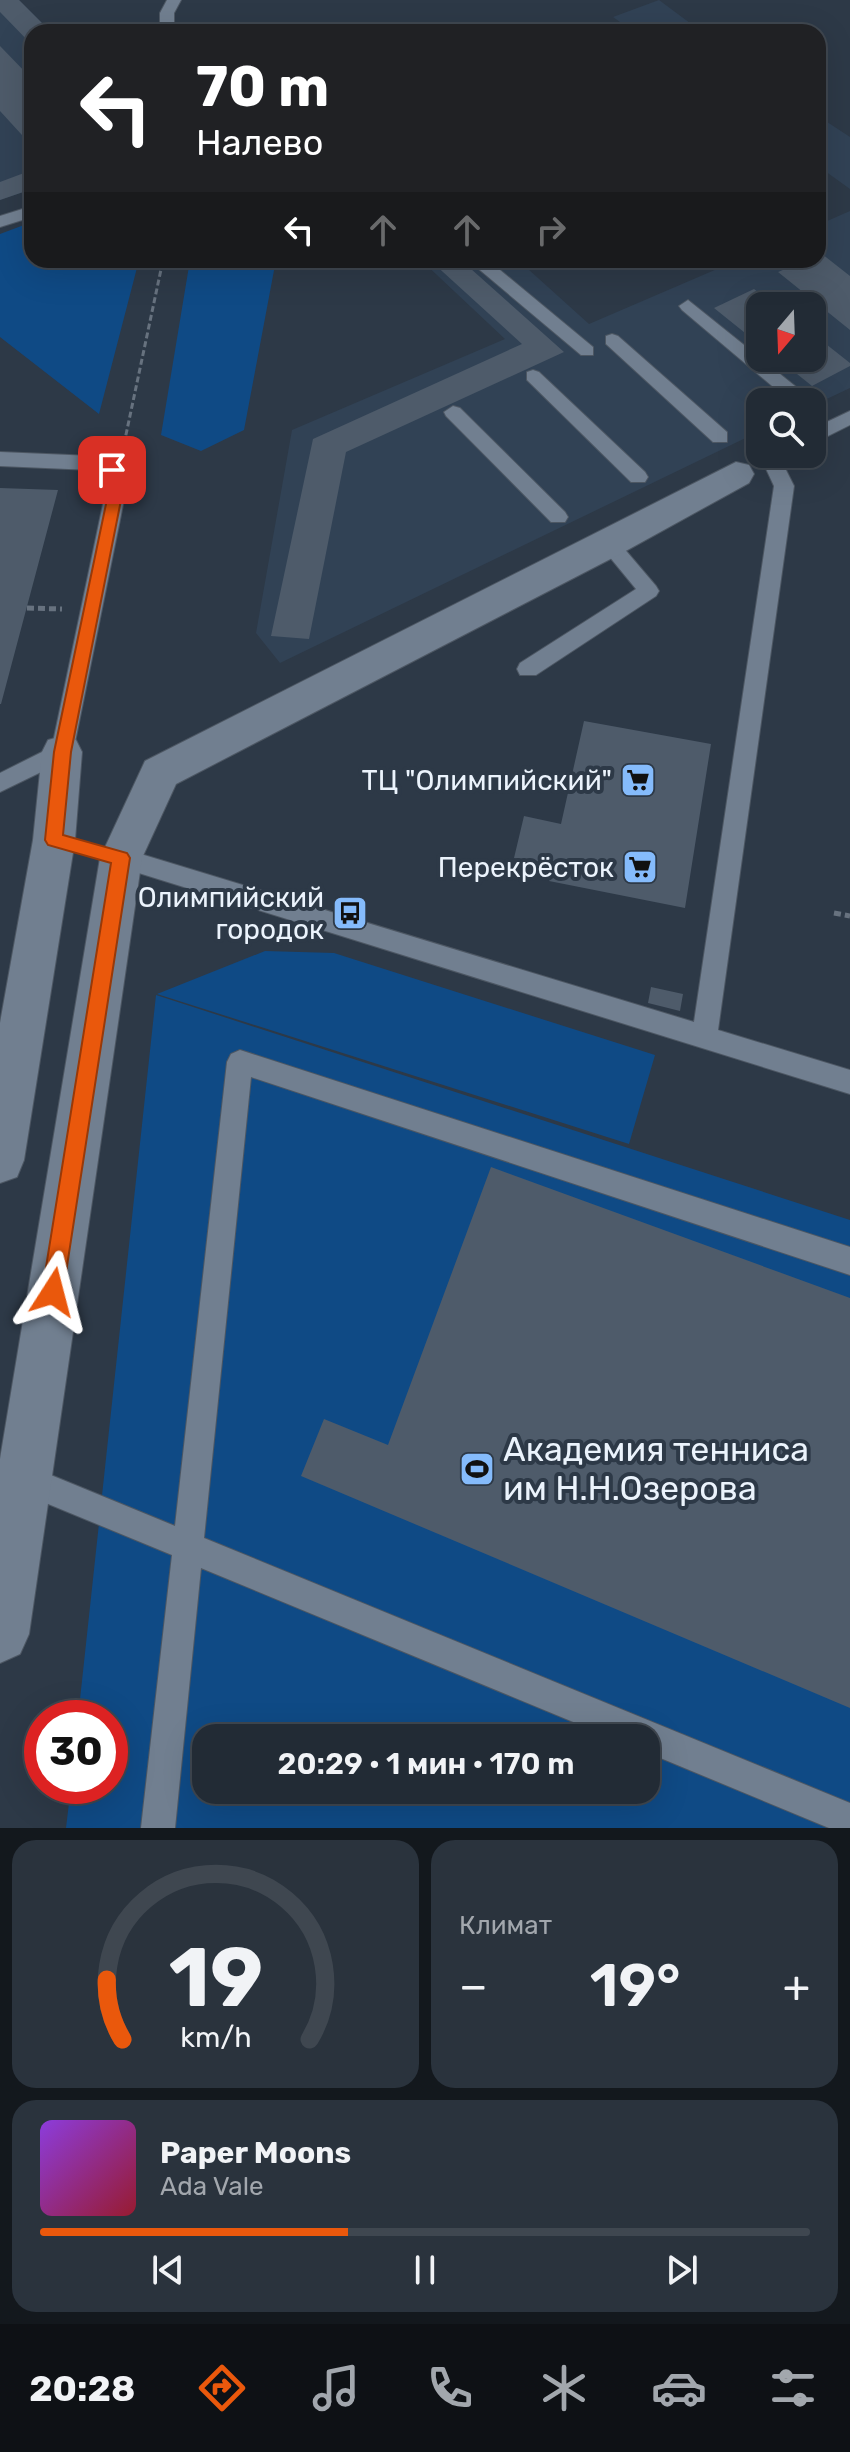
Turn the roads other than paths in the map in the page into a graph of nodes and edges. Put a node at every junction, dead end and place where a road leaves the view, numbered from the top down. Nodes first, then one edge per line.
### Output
1 (174, 0) edge
2 (167, 24) edge
3 (24, 214) edge
4 (0, 222) edge
5 (487, 268) edge
6 (688, 306) dead end
7 (612, 340) dead end
8 (587, 351) dead end
9 (533, 376) dead end
10 (786, 388) edge
11 (453, 412) dead end
12 (850, 417) edge
13 (826, 430) edge
14 (720, 437) dead end
15 (0, 459) edge
16 (749, 468) edge
17 (779, 468) edge
18 (736, 474) joint
19 (638, 477) dead end
20 (558, 517) dead end
21 (609, 544) junction
22 (528, 669) dead end
23 (62, 752) junction
24 (0, 783) edge
25 (54, 840) junction
26 (121, 858) junction
27 (704, 1038) junction
28 (10, 1040) edge
29 (850, 1082) edge
30 (0, 1160) edge
31 (850, 1261) edge
32 (12, 1478) edge
33 (185, 1545) junction
34 (0, 1634) edge
35 (850, 1820) edge
36 (158, 1828) edge

1 - 2 lane
3 - 4 lane
5 - 8 lane
6 - 10 lane
7 - 14 lane
9 - 19 lane
11 - 20 lane
12 - 13 lane
15 - 23 lane
16 - 18 lane
17 - 27 lane
18 - 21 street
21 - 22 lane
21 - 26 street
23 - 24 lane
23 - 25 street
25 - 26 street
25 - 28 street
26 - 27 lane
26 - 32 street
27 - 29 lane
28 - 30 street
31 - 33 lane
32 - 33 lane
32 - 34 street
33 - 35 lane
33 - 36 lane

